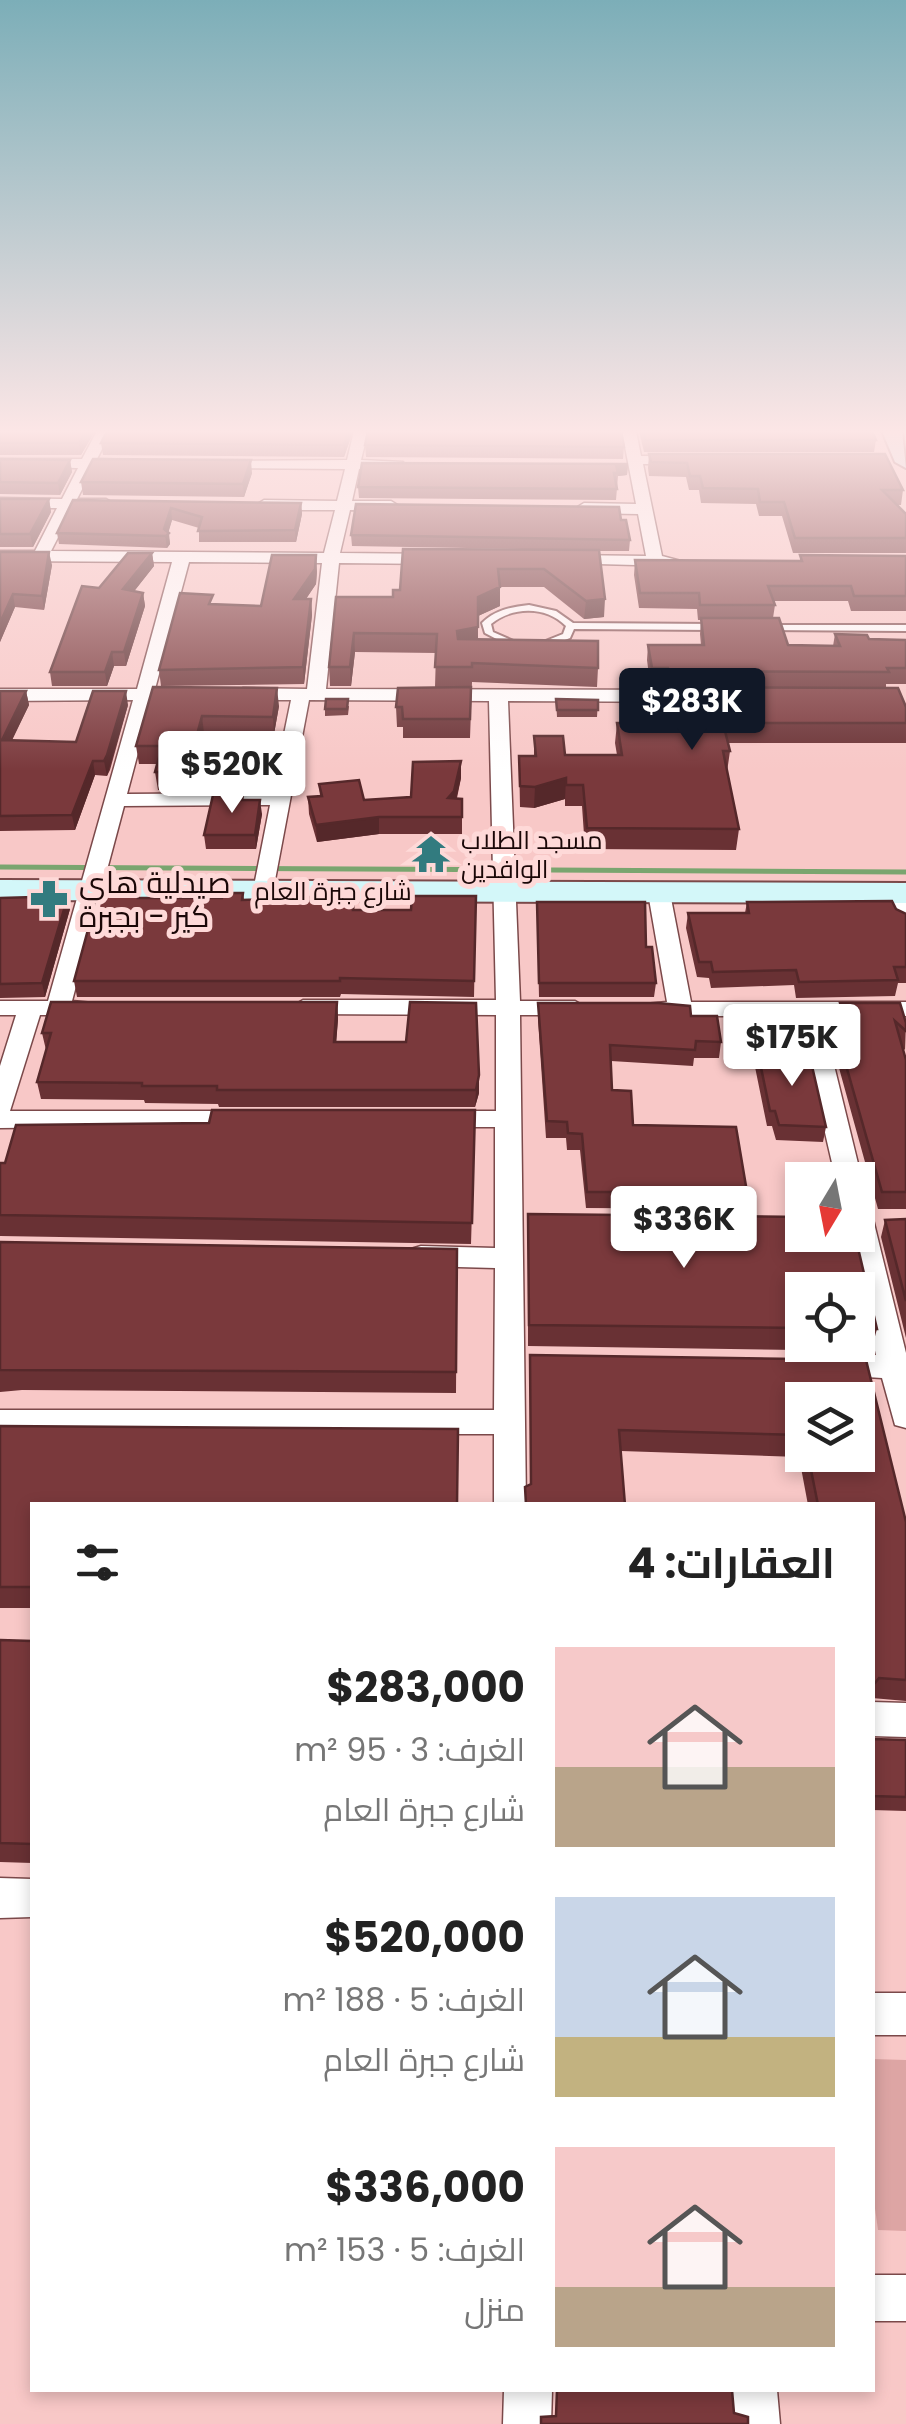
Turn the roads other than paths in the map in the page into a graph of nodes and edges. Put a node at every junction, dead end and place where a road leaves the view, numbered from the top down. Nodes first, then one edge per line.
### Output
1 (47, 544) edge
2 (335, 544) edge
3 (651, 544) edge
4 (0, 556) edge
5 (41, 556) junction
6 (182, 557) junction
7 (331, 558) junction
8 (464, 559) edge
9 (541, 560) edge
10 (655, 561) junction
11 (694, 561) edge
12 (571, 626) junction
13 (734, 628) edge
14 (752, 628) edge
15 (906, 628) edge
16 (527, 646) edge
17 (539, 646) edge
18 (147, 694) junction
19 (309, 694) junction
20 (498, 694) junction
21 (0, 695) edge
22 (731, 696) edge
23 (281, 799) junction
24 (117, 800) junction
25 (0, 890) edge
26 (91, 890) junction
27 (264, 891) junction
28 (504, 892) junction
29 (659, 893) junction
30 (902, 902) edge
31 (508, 1007) junction
32 (0, 1008) edge
33 (30, 1008) junction
34 (58, 1008) junction
35 (117, 1008) edge
36 (273, 1008) edge
37 (680, 1009) junction
38 (808, 1009) junction
39 (906, 1009) edge
40 (0, 1108) edge
41 (274, 1119) edge
42 (410, 1119) edge
43 (508, 1119) junction
44 (0, 1120) edge
45 (845, 1162) edge
46 (875, 1222) edge
47 (890, 1223) edge
48 (867, 1252) edge
49 (391, 1256) edge
50 (509, 1258) junction
51 (508, 1362) junction
52 (547, 1362) edge
53 (799, 1365) edge
54 (901, 1366) edge
55 (906, 1416) edge
56 (0, 1422) edge
57 (509, 1422) junction
58 (510, 1502) edge
59 (875, 1719) edge
60 (906, 1720) edge
61 (0, 1898) edge
62 (30, 1898) edge
63 (875, 2014) edge
64 (906, 2014) edge
65 (875, 2298) edge
66 (906, 2298) edge
67 (528, 2392) edge
68 (753, 2392) edge
69 (527, 2424) edge
70 (756, 2424) edge

1 - 5 street
2 - 7 street
3 - 10 street
4 - 5 street
5 - 6 street
6 - 7 street
6 - 18 street
7 - 8 street
7 - 19 street
9 - 10 street
10 - 11 street
12 - 13 lane
12 - 16 lane
12 - 17 lane
14 - 15 lane
18 - 19 street
18 - 21 street
18 - 24 street
19 - 20 street
19 - 23 street
20 - 22 street
20 - 28 street
23 - 24 street
23 - 27 street
24 - 26 street
25 - 26 main road, شارع جبرة العام
26 - 27 main road, شارع جبرة العام
26 - 34 street
27 - 28 main road, شارع جبرة العام
28 - 29 main road, شارع جبرة العام
28 - 31 street
29 - 30 main road, شارع جبرة العام
29 - 37 street
31 - 36 street
31 - 37 street
31 - 43 street
32 - 33 street
33 - 34 street
33 - 40 street
34 - 35 street
37 - 38 street
38 - 39 street
38 - 45 street
41 - 44 street
42 - 43 street
43 - 50 street
46 - 47 street
48 - 54 street
49 - 50 street
50 - 51 street
51 - 52 street
51 - 57 street
53 - 54 street
54 - 55 street
56 - 57 street
57 - 58 street
59 - 60 street
61 - 62 street
63 - 64 street
65 - 66 street
67 - 69 street
68 - 70 street

